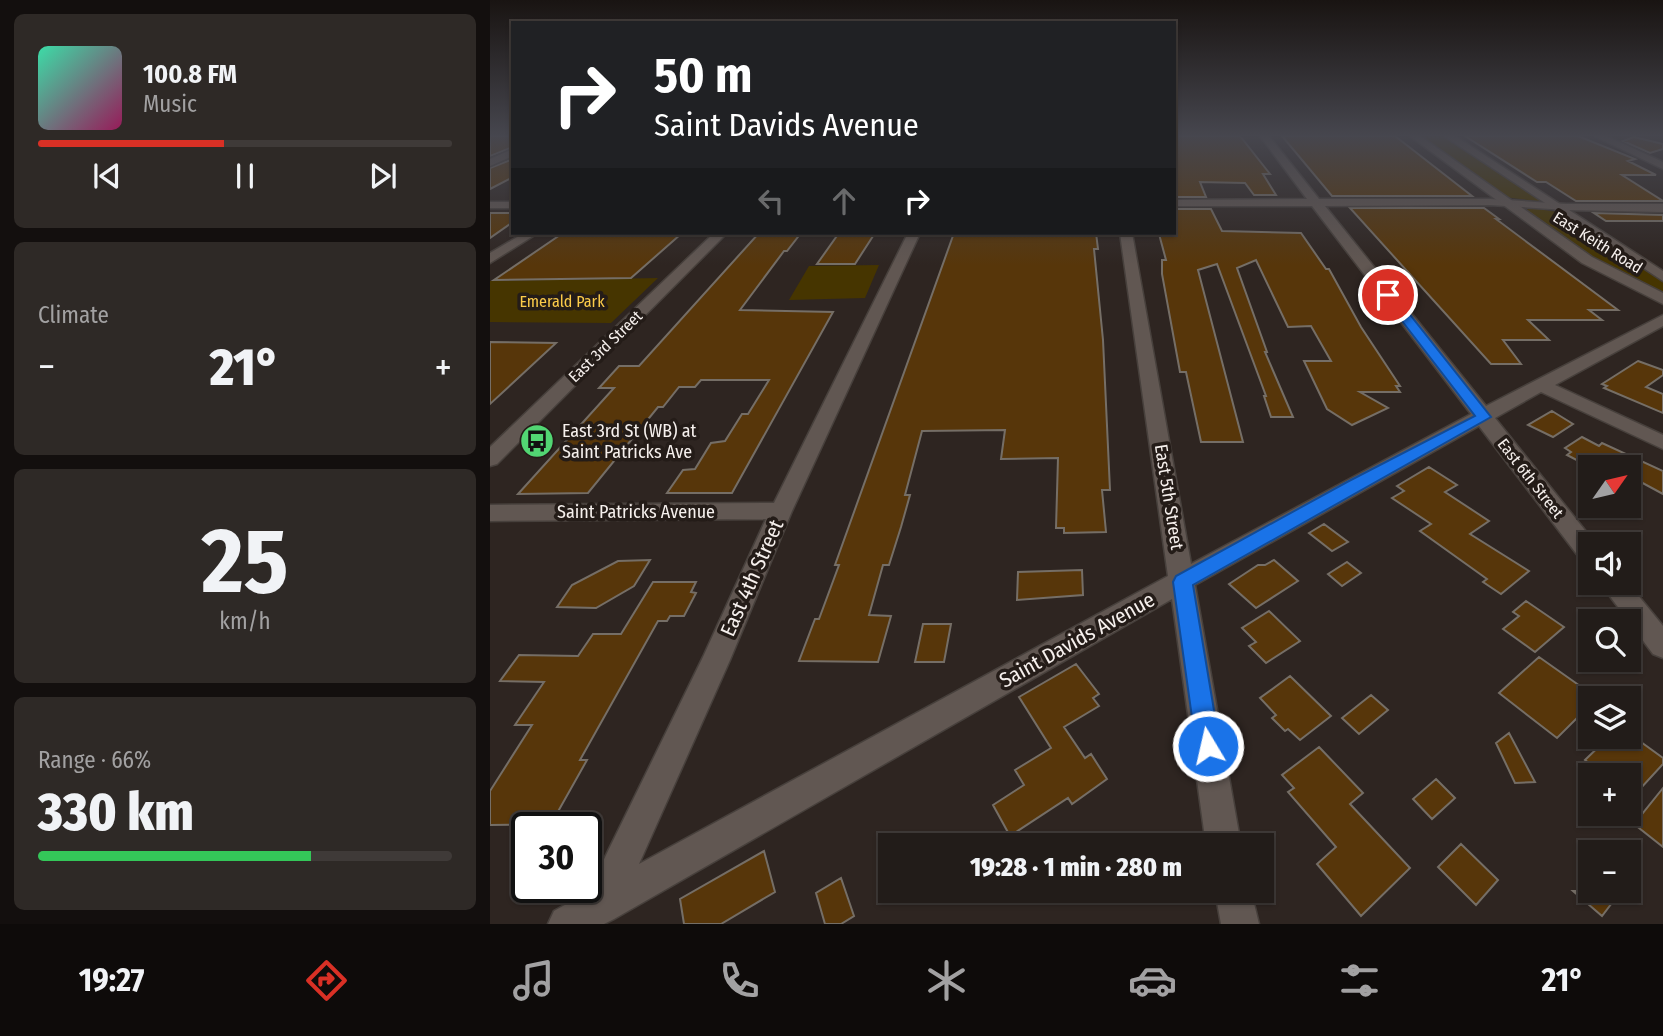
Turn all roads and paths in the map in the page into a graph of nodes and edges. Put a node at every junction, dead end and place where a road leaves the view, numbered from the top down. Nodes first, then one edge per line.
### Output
1 (1298, 179) edge
2 (1474, 179) edge
3 (1514, 179) edge
4 (1316, 202) junction
5 (1176, 203) edge
6 (1507, 203) junction
7 (490, 205) edge
8 (511, 205) edge
9 (1556, 207) junction
10 (1663, 208) edge
11 (528, 235) edge
12 (719, 235) edge
13 (913, 235) edge
14 (1126, 235) edge
15 (490, 259) edge
16 (1663, 277) edge
17 (1663, 299) edge
18 (1663, 320) edge
19 (1543, 386) junction
20 (1483, 417) junction
21 (1663, 443) edge
22 (490, 459) edge
23 (781, 511) junction
24 (490, 513) edge
25 (1578, 538) edge
26 (1183, 582) junction
27 (1623, 595) edge
28 (1663, 646) edge
29 (1222, 833) edge
30 (1236, 903) edge
31 (598, 914) edge
32 (567, 924) edge
33 (1240, 924) edge

1 - 4 street, East 6th Street
2 - 6 street, East Keith Road
3 - 9 street, East Keith Road
4 - 5 street
4 - 6 street
4 - 20 street, East 6th Street
6 - 9 street
6 - 17 street, East Keith Road
7 - 8 street
9 - 10 street
9 - 16 street, East Keith Road
11 - 15 street
12 - 22 street, East 3rd Street
13 - 23 street, East 4th Street
14 - 26 street, East 5th Street
18 - 19 street, Saint Davids Avenue
19 - 20 street, Saint Davids Avenue
19 - 21 street
20 - 25 street, East 6th Street
20 - 26 street, Saint Davids Avenue
23 - 24 street, Saint Patricks Avenue
23 - 31 street, East 4th Street
26 - 29 street, East 5th Street
26 - 31 street, Saint Davids Avenue
27 - 28 street
30 - 33 street
31 - 32 street, Saint Davids Avenue

